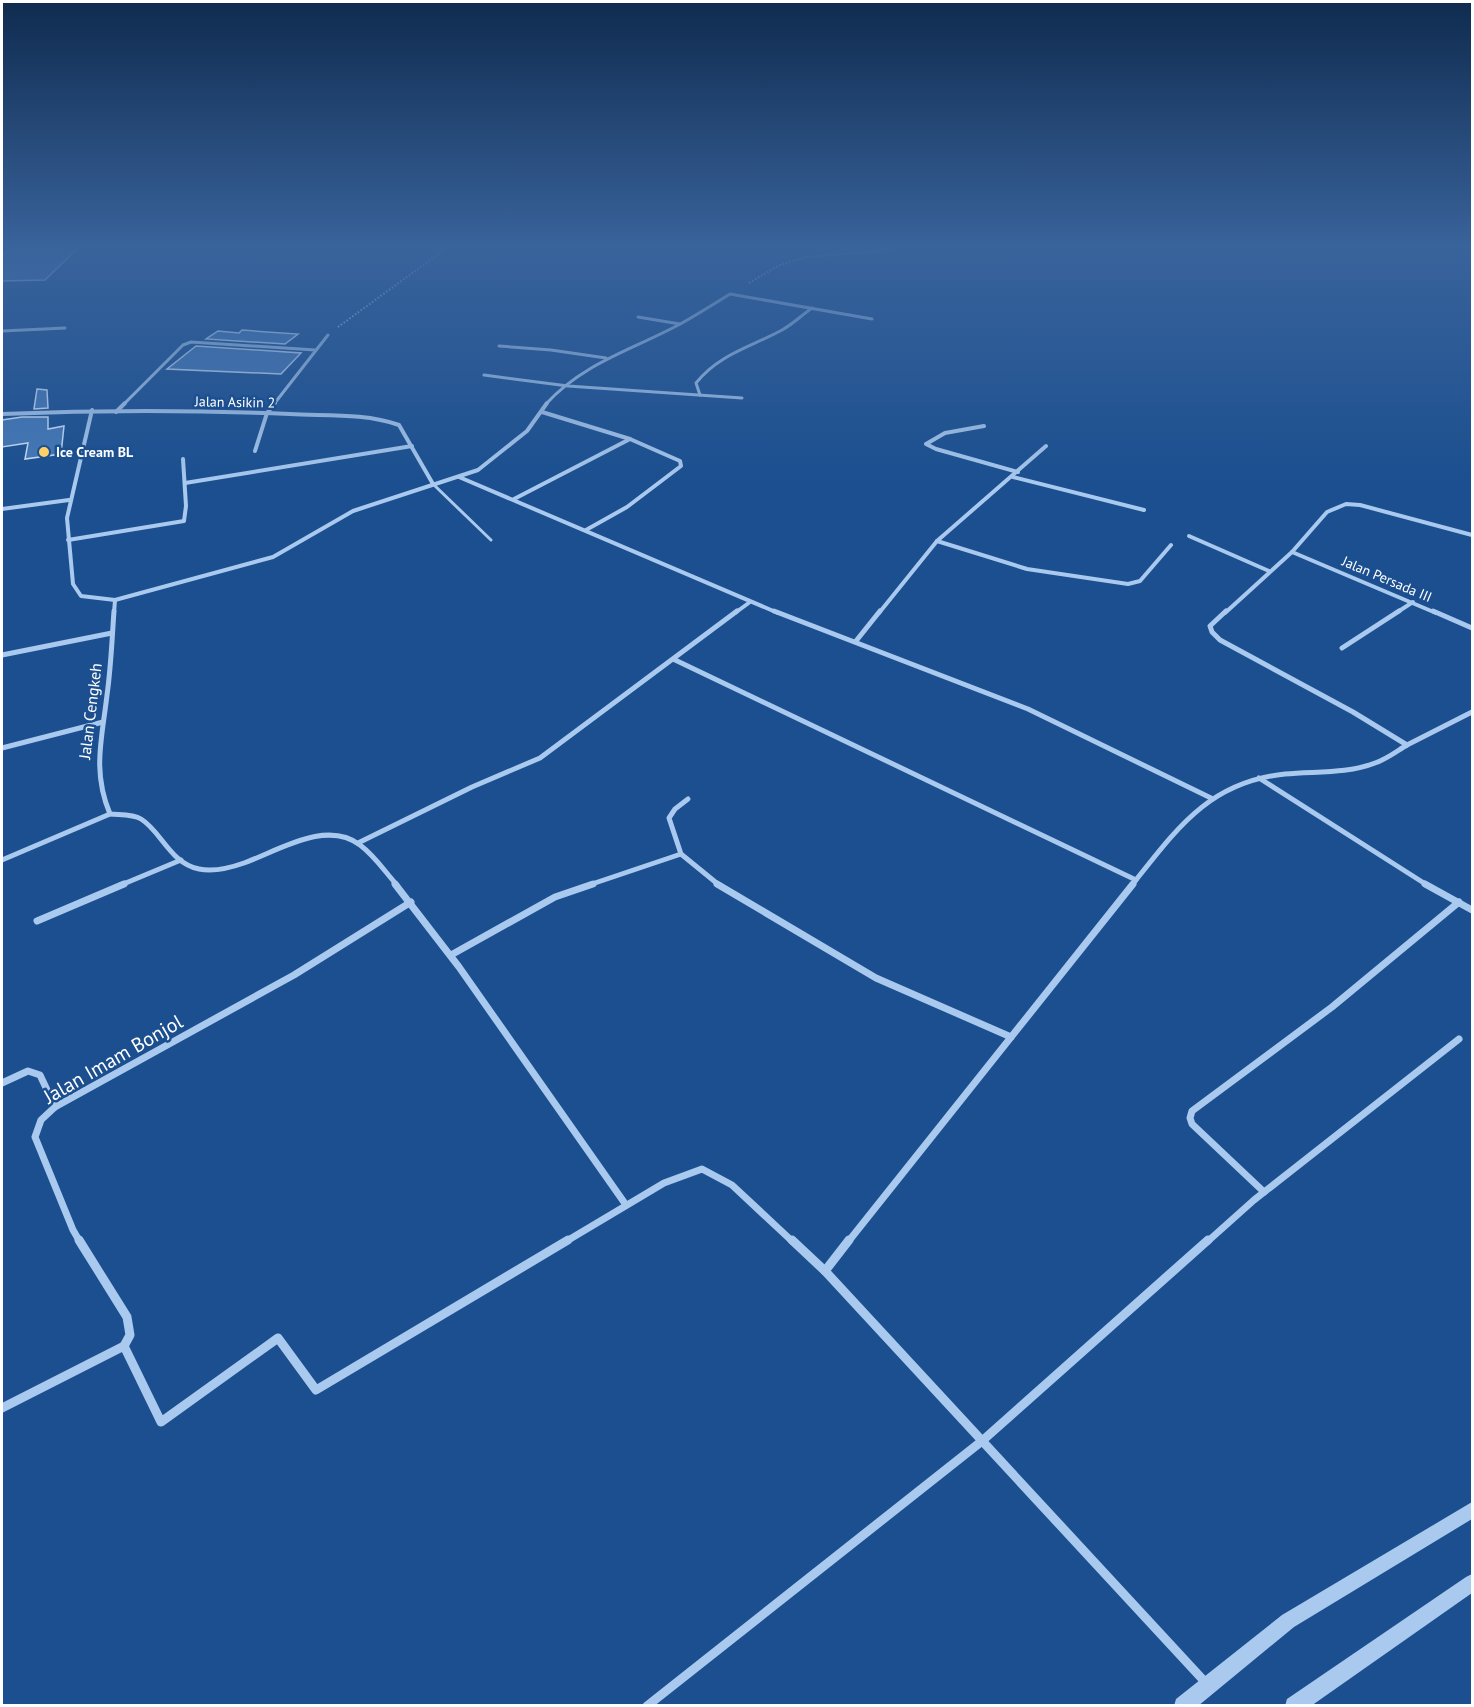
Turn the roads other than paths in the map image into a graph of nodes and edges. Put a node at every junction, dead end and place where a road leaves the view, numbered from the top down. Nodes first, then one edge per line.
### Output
1 (681, 324) edge
2 (790, 324) edge
3 (65, 328) dead end
4 (2, 331) edge
5 (328, 335) road end
6 (499, 346) dead end
7 (315, 350) junction
8 (606, 358) junction
9 (484, 375) dead end
10 (568, 386) junction
11 (700, 395) junction
12 (742, 398) dead end
13 (92, 410) junction
14 (116, 411) junction
15 (542, 412) junction
16 (267, 413) junction
17 (2, 414) edge
18 (984, 426) dead end
19 (630, 439) junction
20 (412, 446) junction
21 (1046, 446) dead end
22 (255, 451) dead end
23 (183, 459) dead end
24 (1018, 472) junction
25 (459, 477) junction
26 (1013, 477) junction
27 (185, 483) junction
28 (432, 484) junction
29 (514, 499) junction
30 (69, 500) junction
31 (2, 509) edge
32 (1143, 510) dead end
33 (586, 530) junction
34 (1473, 535) edge
35 (1189, 536) dead end
36 (68, 540) junction
37 (491, 540) dead end
38 (938, 541) junction
39 (1171, 544) dead end
40 (1292, 552) junction
41 (1269, 572) junction
42 (115, 600) junction
43 (750, 602) junction
44 (1413, 602) junction
45 (1473, 628) edge
46 (112, 633) junction
47 (856, 641) junction
48 (1342, 648) dead end
49 (2, 655) edge
50 (673, 659) junction
51 (1473, 712) edge
52 (103, 722) junction
53 (1407, 746) junction
54 (2, 748) edge
55 (1259, 778) junction
56 (1211, 798) junction
57 (688, 800) dead end
58 (110, 814) junction
59 (358, 843) junction
60 (681, 854) junction
61 (2, 860) edge
62 (181, 860) junction
63 (1136, 879) junction
64 (411, 902) junction
65 (1459, 902) junction
66 (1473, 910) edge
67 (37, 921) dead end
68 (451, 955) junction
69 (1011, 1037) junction
70 (1459, 1039) dead end
71 (2, 1083) edge
72 (55, 1107) junction
73 (1264, 1192) junction
74 (626, 1205) junction
75 (825, 1271) junction
76 (124, 1346) junction
77 (2, 1408) edge
78 (982, 1441) junction
79 (1473, 1510) edge
80 (1473, 1583) edge
81 (1208, 1686) junction
82 (647, 1706) edge
83 (1183, 1706) edge
84 (1294, 1706) edge

1 - 8 street
2 - 11 street
3 - 4 street
5 - 7 street
6 - 8 street
7 - 14 street
7 - 16 street
8 - 10 street
9 - 10 street
10 - 11 street
10 - 15 street
11 - 12 street
13 - 14 street, Jalan Asikin 2
13 - 17 street, Jalan Asikin 2
13 - 30 street
14 - 16 street, Jalan Asikin 2
15 - 19 street
15 - 25 street
16 - 20 street, Jalan Asikin 2
16 - 22 street
18 - 24 street
19 - 29 street
19 - 33 street
20 - 27 street
20 - 28 street, Jalan Asikin 2
21 - 24 street
23 - 27 street
24 - 26 street
25 - 28 street
25 - 29 street
26 - 32 street
26 - 38 street
27 - 36 street
28 - 37 lane
28 - 42 street
29 - 33 street
30 - 31 street
30 - 36 street
33 - 43 street
34 - 40 street
35 - 41 street
36 - 42 street
38 - 39 street
38 - 47 street
40 - 41 street
40 - 44 street, Jalan Persada III
41 - 53 street
42 - 46 street, Jalan Cengkeh
43 - 47 street
43 - 50 street
44 - 45 street, Jalan Persada III
44 - 48 street
46 - 49 street
46 - 52 street, Jalan Cengkeh
47 - 56 street
50 - 59 street
50 - 63 street
51 - 53 street
52 - 54 street
52 - 58 street, Jalan Cengkeh
53 - 55 street
55 - 56 street
55 - 65 street
56 - 63 street
57 - 60 street
58 - 61 street
58 - 62 street
59 - 62 street
59 - 64 street
60 - 68 street
60 - 69 street
62 - 67 street
63 - 69 street
64 - 68 street
64 - 72 street, Jalan Imam Bonjol
65 - 66 street
65 - 73 street
68 - 74 street
69 - 75 street
70 - 73 street
71 - 72 street
72 - 76 street, Jalan Imam Bonjol
73 - 78 street
74 - 75 street
74 - 76 street
75 - 78 street
76 - 77 street
78 - 81 street
78 - 82 street
79 - 81 street
80 - 84 street
81 - 83 street

